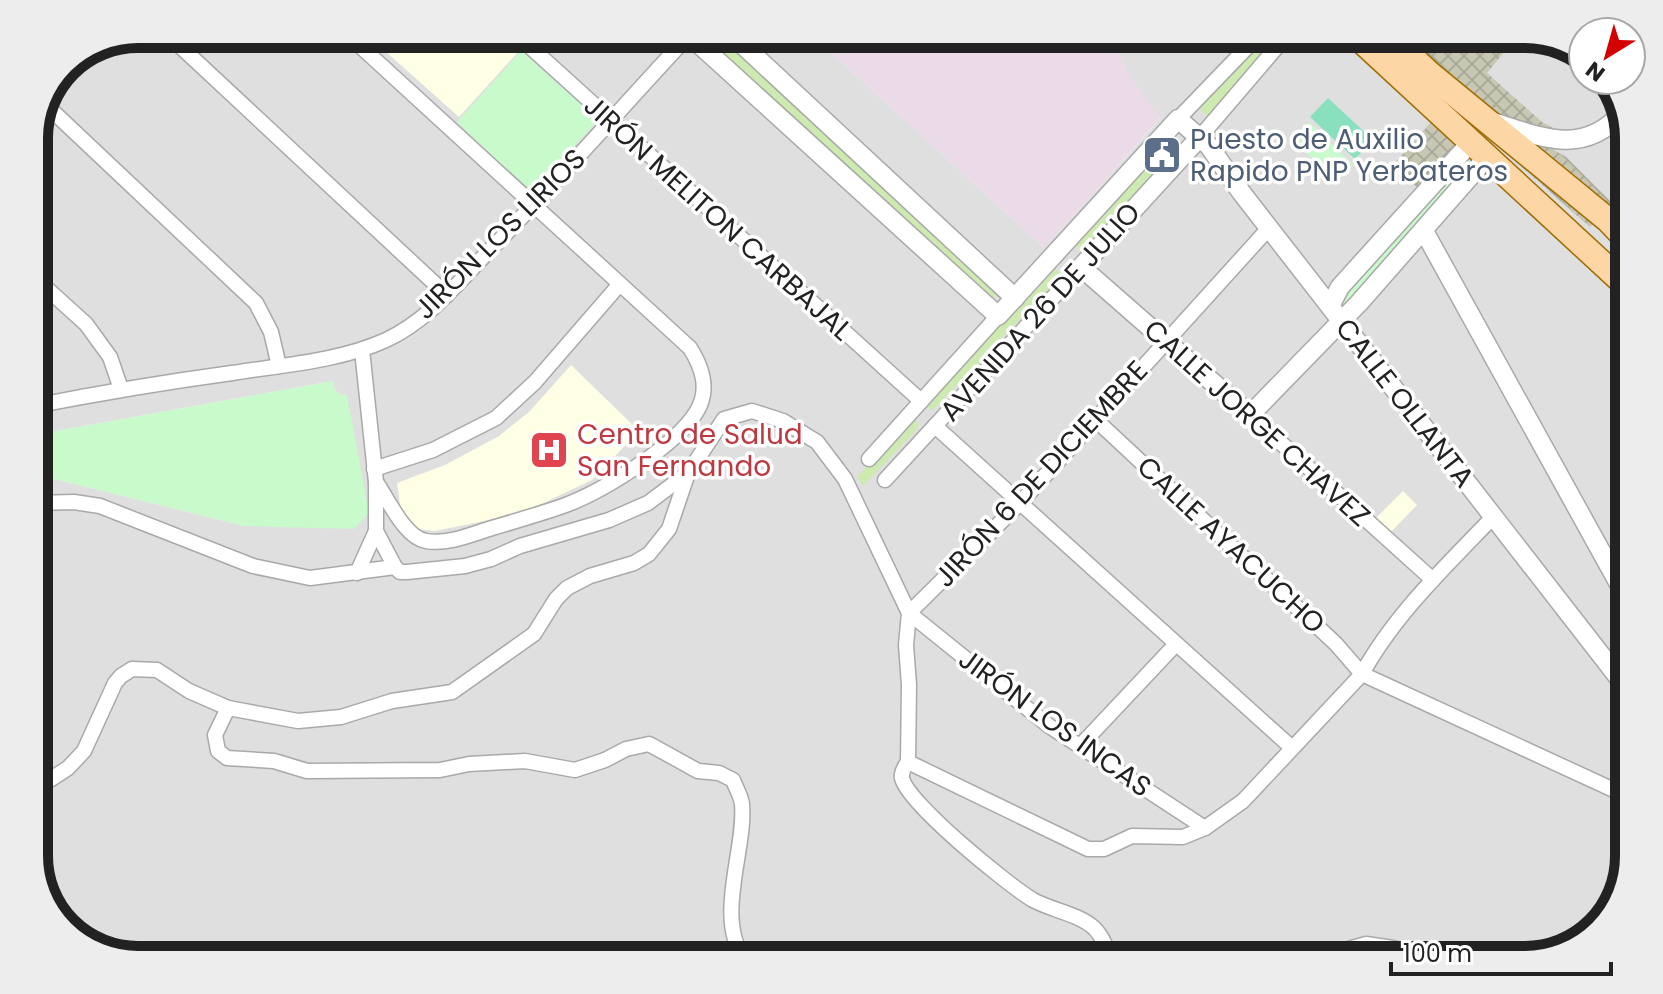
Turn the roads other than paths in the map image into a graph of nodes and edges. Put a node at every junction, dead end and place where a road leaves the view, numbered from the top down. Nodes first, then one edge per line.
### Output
1 (182, 48) edge
2 (362, 48) edge
3 (531, 48) edge
4 (676, 48) edge
5 (704, 48) edge
6 (746, 48) edge
7 (1246, 48) edge
8 (1276, 48) edge
9 (1369, 48) edge
10 (1403, 48) edge
11 (52, 111) edge
12 (1178, 119) junction
13 (1483, 119) junction
14 (610, 121) junction
15 (1613, 123) edge
16 (1200, 137) junction
17 (1480, 148) junction
18 (533, 206) junction
19 (1615, 227) edge
20 (1269, 228) junction
21 (1424, 231) junction
22 (1081, 267) junction
23 (1615, 267) edge
24 (619, 285) junction
25 (48, 290) edge
26 (447, 295) junction
27 (1015, 298) junction
28 (1330, 306) junction
29 (998, 316) junction
30 (1342, 321) junction
31 (1166, 340) junction
32 (362, 350) junction
33 (279, 366) junction
34 (121, 389) junction
35 (921, 401) junction
36 (48, 403) edge
37 (1250, 415) junction
38 (1096, 420) junction
39 (935, 426) junction
40 (869, 459) dead end
41 (688, 473) junction
42 (375, 476) junction
43 (885, 480) dead end
44 (1021, 502) junction
45 (48, 503) edge
46 (1493, 517) junction
47 (376, 531) junction
48 (395, 567) junction
49 (357, 573) junction
50 (1615, 577) edge
51 (1433, 580) junction
52 (909, 613) junction
53 (1176, 644) junction
54 (1615, 673) edge
55 (1362, 674) junction
56 (228, 708) junction
57 (1080, 746) junction
58 (1291, 747) junction
59 (908, 762) junction
60 (48, 781) edge
61 (1615, 787) edge
62 (1205, 828) junction
63 (736, 946) edge
64 (1105, 946) edge
65 (1359, 946) edge
66 (1383, 946) edge

1 - 26 street
2 - 18 street
3 - 14 street, JIRÓN MELITON CARBAJAL
4 - 14 street, JIRÓN LOS LIRIOS
5 - 29 street
6 - 27 street
7 - 12 street, AVENIDA 26 DE JULIO
8 - 16 street, AVENIDA 26 DE JULIO
9 - 17 main road
10 - 13 main road
11 - 33 street
12 - 16 street, CALLE OLLANTA
12 - 27 street, AVENIDA 26 DE JULIO
13 - 15 street
13 - 19 main road
14 - 18 street, JIRÓN LOS LIRIOS
14 - 35 street, JIRÓN MELITON CARBAJAL
16 - 20 street, CALLE OLLANTA
16 - 22 street, AVENIDA 26 DE JULIO
17 - 21 street
17 - 23 main road
17 - 28 street
18 - 24 street
18 - 26 street, JIRÓN LOS LIRIOS
20 - 28 street, CALLE OLLANTA
20 - 31 street, JIRÓN 6 DE DICIEMBRE
21 - 30 street
21 - 50 street
22 - 31 street, CALLE JORGE CHAVEZ
22 - 39 street, AVENIDA 26 DE JULIO
24 - 42 street
24 - 42 street
25 - 34 street
26 - 32 street, JIRÓN LOS LIRIOS
27 - 29 street, AVENIDA 26 DE JULIO
28 - 30 street, CALLE OLLANTA
29 - 35 street, AVENIDA 26 DE JULIO
30 - 37 street
30 - 46 street, CALLE OLLANTA
31 - 37 street, CALLE JORGE CHAVEZ
31 - 38 street, JIRÓN 6 DE DICIEMBRE
32 - 33 street, JIRÓN LOS LIRIOS
32 - 42 street
33 - 34 street, JIRÓN LOS LIRIOS
34 - 36 street, JIRÓN LOS LIRIOS
35 - 40 street, AVENIDA 26 DE JULIO
37 - 51 street, CALLE JORGE CHAVEZ
38 - 44 street, JIRÓN 6 DE DICIEMBRE
38 - 55 street, CALLE AYACUCHO
39 - 43 street, AVENIDA 26 DE JULIO
39 - 44 street
41 - 48 street
41 - 52 street
41 - 56 street
42 - 47 street
44 - 52 street, JIRÓN 6 DE DICIEMBRE
44 - 53 street
45 - 49 street
46 - 51 street
46 - 54 street, CALLE OLLANTA
47 - 48 street
47 - 49 street
48 - 49 street
51 - 55 street
52 - 57 street, JIRÓN LOS INCAS
52 - 59 street
53 - 57 street
53 - 58 street
55 - 58 street
55 - 61 street
56 - 60 street
56 - 63 street
57 - 62 street, JIRÓN LOS INCAS
58 - 62 street
59 - 62 street
59 - 64 street
65 - 66 street

